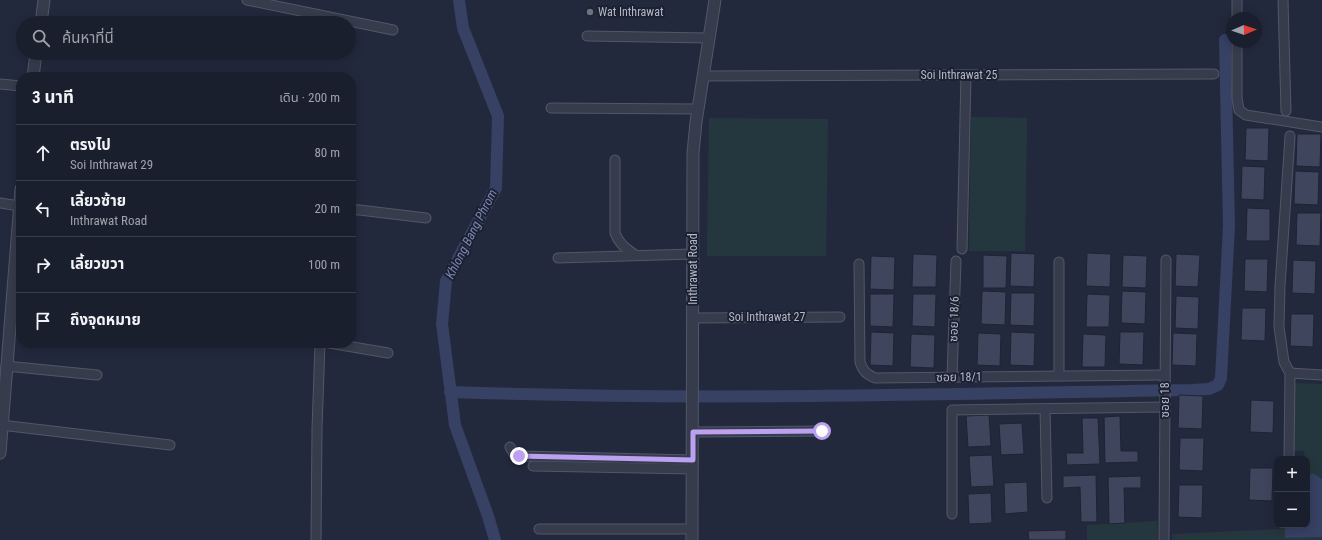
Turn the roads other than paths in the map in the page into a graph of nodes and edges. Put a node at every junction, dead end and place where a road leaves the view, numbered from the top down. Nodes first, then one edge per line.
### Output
1 (44, 0) edge
2 (247, 0) edge
3 (715, 0) edge
4 (1237, 0) edge
5 (1282, 0) edge
6 (282, 3) edge
7 (1237, 12) edge
8 (42, 16) edge
9 (335, 16) edge
10 (356, 21) edge
11 (393, 30) dead end
12 (586, 36) dead end
13 (709, 38) junction
14 (1237, 48) edge
15 (35, 60) edge
16 (34, 72) edge
17 (1214, 74) dead end
18 (966, 75) junction
19 (704, 76) junction
20 (0, 84) edge
21 (16, 86) edge
22 (551, 108) dead end
23 (698, 109) junction
24 (1286, 111) dead end
25 (1322, 127) edge
26 (1290, 136) dead end
27 (615, 160) dead end
28 (0, 203) edge
29 (16, 206) edge
30 (356, 210) edge
31 (426, 218) dead end
32 (962, 249) dead end
33 (693, 254) junction
34 (635, 255) junction
35 (558, 258) dead end
36 (1166, 260) dead end
37 (956, 261) dead end
38 (1060, 262) dead end
39 (859, 264) dead end
40 (16, 303) edge
41 (840, 317) dead end
42 (693, 318) junction
43 (320, 348) edge
44 (356, 348) edge
45 (388, 353) dead end
46 (6, 366) junction
47 (1290, 373) junction
48 (1322, 374) edge
49 (97, 376) dead end
50 (1058, 376) junction
51 (952, 377) junction
52 (1165, 379) junction
53 (1165, 404) junction
54 (1046, 409) junction
55 (1, 425) junction
56 (822, 431) dead end
57 (693, 432) junction
58 (170, 445) dead end
59 (510, 447) dead end
60 (0, 453) edge
61 (1289, 456) edge
62 (693, 464) junction
63 (533, 466) dead end
64 (1047, 498) dead end
65 (952, 514) dead end
66 (539, 529) dead end
67 (692, 534) edge
68 (316, 540) edge
69 (1164, 540) edge

1 - 8 street
2 - 6 street
3 - 13 street, Inthrawat Road
4 - 7 street
5 - 24 street
6 - 9 street
10 - 11 street
12 - 13 street
13 - 19 street, Inthrawat Road
14 - 25 street
15 - 16 street
17 - 18 street, Soi Inthrawat 25
18 - 19 street, Soi Inthrawat 25
18 - 32 street
19 - 23 street, Inthrawat Road
20 - 21 street
22 - 23 street
23 - 33 street, Inthrawat Road
26 - 47 street
27 - 34 street
28 - 29 street
30 - 31 street
33 - 34 street
33 - 42 street, Inthrawat Road
34 - 35 street
36 - 52 street, ซอย 18
37 - 51 street, ซอย 18/6
38 - 50 street
39 - 51 street, ซอย 18/1
40 - 46 street
41 - 42 street, Soi Inthrawat 27
42 - 57 street, Inthrawat Road
43 - 68 street
44 - 45 street
46 - 49 street
46 - 55 street
47 - 48 street
47 - 61 street
50 - 51 street, ซอย 18/1
50 - 52 street, ซอย 18/1
52 - 53 street, ซอย 18
53 - 54 street
53 - 69 street, ซอย 18
54 - 64 street
54 - 65 street
55 - 58 street
55 - 60 street
56 - 57 street
57 - 62 street, Inthrawat Road
59 - 62 street
62 - 63 street
62 - 67 street, Inthrawat Road
66 - 67 street

